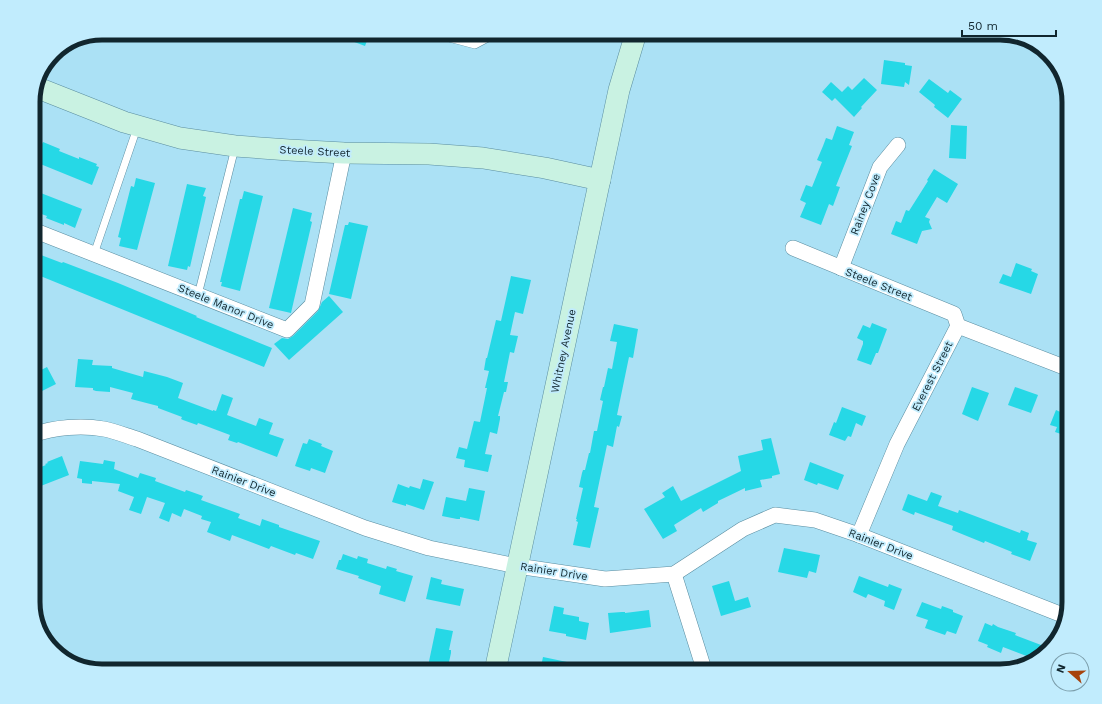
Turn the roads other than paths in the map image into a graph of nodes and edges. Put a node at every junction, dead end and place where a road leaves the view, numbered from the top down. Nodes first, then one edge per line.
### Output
1 (456, 40) edge
2 (484, 40) edge
3 (634, 40) edge
4 (41, 89) edge
5 (138, 126) junction
6 (898, 145) dead end
7 (235, 146) junction
8 (344, 154) junction
9 (600, 180) junction
10 (40, 233) edge
11 (793, 248) dead end
12 (94, 254) junction
13 (841, 268) junction
14 (198, 295) junction
15 (958, 326) junction
16 (1062, 366) edge
17 (40, 432) edge
18 (860, 535) junction
19 (517, 566) junction
20 (674, 574) junction
21 (1061, 614) edge
22 (496, 664) edge
23 (702, 664) edge

1 - 2 lane
3 - 9 main road, Whitney Avenue
4 - 5 main road, Steele Street
5 - 7 main road, Steele Street
5 - 12 lane
6 - 13 street, Rainey Cove
7 - 8 main road, Steele Street
7 - 14 lane
8 - 9 main road, Steele Street
8 - 14 street, Steele Manor Drive
9 - 19 main road, Whitney Avenue
10 - 12 street, Steele Manor Drive
11 - 13 street, Steele Street
12 - 14 street, Steele Manor Drive
13 - 15 street, Steele Street
15 - 16 street
15 - 18 street, Everest Street
17 - 19 street, Rainier Drive
18 - 20 street, Rainier Drive
18 - 21 street, Rainier Drive
19 - 20 street, Rainier Drive
19 - 22 main road, Whitney Avenue
20 - 23 street

